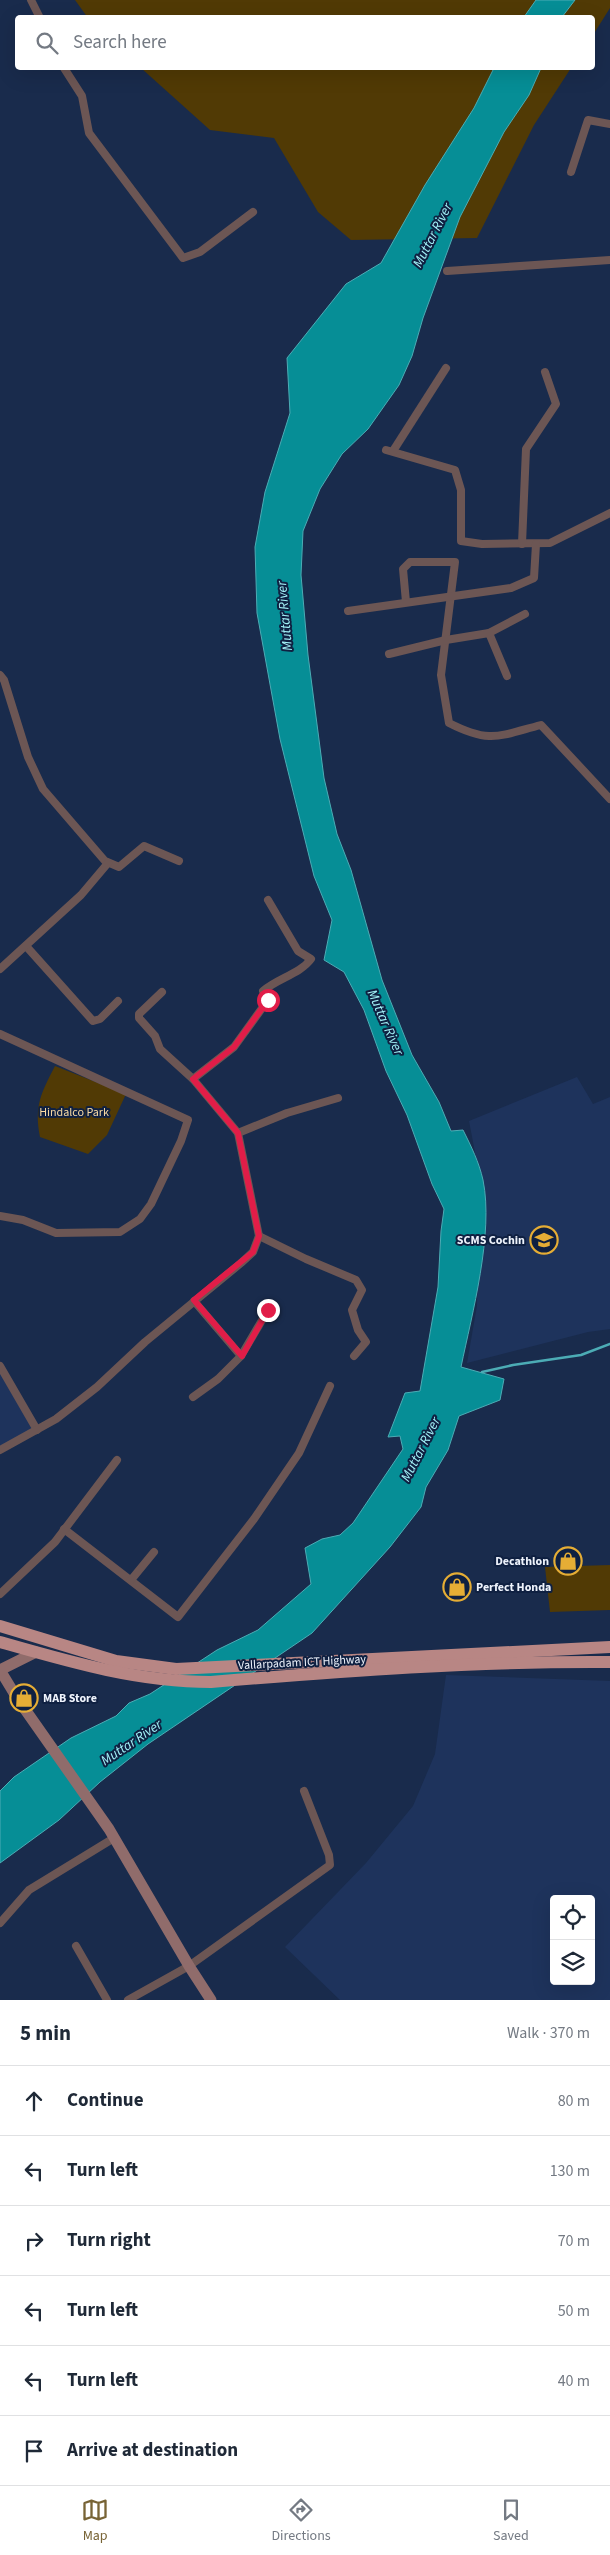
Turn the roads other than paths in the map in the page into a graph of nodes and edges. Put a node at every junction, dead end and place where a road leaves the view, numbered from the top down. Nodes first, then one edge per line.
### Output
1 (30, 0) edge
2 (38, 15) edge
3 (65, 70) edge
4 (610, 124) edge
5 (571, 172) dead end
6 (253, 212) dead end
7 (610, 260) edge
8 (447, 271) dead end
9 (446, 368) dead end
10 (545, 372) dead end
11 (610, 512) edge
12 (522, 544) junction
13 (536, 544) junction
14 (450, 599) junction
15 (406, 602) junction
16 (348, 611) dead end
17 (525, 614) dead end
18 (489, 633) junction
19 (446, 640) junction
20 (389, 654) dead end
21 (0, 676) edge
22 (507, 676) dead end
23 (610, 800) edge
24 (179, 861) dead end
25 (108, 863) junction
26 (268, 900) dead end
27 (26, 946) junction
28 (0, 969) edge
29 (162, 992) dead end
30 (118, 1001) dead end
31 (0, 1034) edge
32 (193, 1079) junction
33 (338, 1098) dead end
34 (238, 1133) junction
35 (0, 1216) edge
36 (259, 1236) junction
37 (194, 1300) junction
38 (275, 1311) dead end
39 (242, 1356) junction
40 (354, 1356) dead end
41 (0, 1366) edge
42 (330, 1386) dead end
43 (193, 1397) dead end
44 (37, 1430) junction
45 (0, 1450) edge
46 (117, 1460) dead end
47 (64, 1529) junction
48 (154, 1552) dead end
49 (131, 1580) junction
50 (0, 1594) edge
51 (0, 1626) edge
52 (0, 1642) edge
53 (610, 1647) edge
54 (36, 1652) junction
55 (610, 1662) edge
56 (348, 1665) junction
57 (113, 1667) junction
58 (0, 1670) edge
59 (304, 1792) dead end
60 (112, 1834) junction
61 (0, 1923) edge
62 (76, 1946) dead end
63 (188, 1966) junction
64 (107, 2000) edge
65 (128, 2000) edge
66 (211, 2000) edge

1 - 2 street
3 - 6 street
4 - 5 street
7 - 8 street
9 - 12 street
10 - 12 street
11 - 13 street
12 - 13 street
13 - 14 street
14 - 15 street
14 - 15 street
14 - 19 street
15 - 16 street
17 - 18 street
18 - 19 street
18 - 22 street
19 - 20 street
19 - 23 street
21 - 25 street
24 - 25 street
25 - 27 street
26 - 32 street
27 - 28 street
27 - 30 street
29 - 32 street
31 - 35 street
32 - 34 street
33 - 34 street
34 - 36 street
36 - 37 street
36 - 40 street
37 - 39 street
37 - 44 street
38 - 39 street
39 - 43 street
41 - 44 street
42 - 49 street
44 - 45 street
46 - 47 street
47 - 49 street
47 - 50 street
48 - 49 street
51 - 57 highway, Vallarpadam ICT Highway
52 - 54 highway, Vallarpadam ICT Highway
53 - 56 highway, Vallarpadam ICT Highway
54 - 57 highway, Vallarpadam ICT Highway
54 - 58 main road
55 - 56 highway, Vallarpadam ICT Highway
56 - 57 highway, Vallarpadam ICT Highway
58 - 60 main road
59 - 63 street
60 - 61 street
60 - 63 main road
62 - 64 street
63 - 65 street
63 - 66 main road

